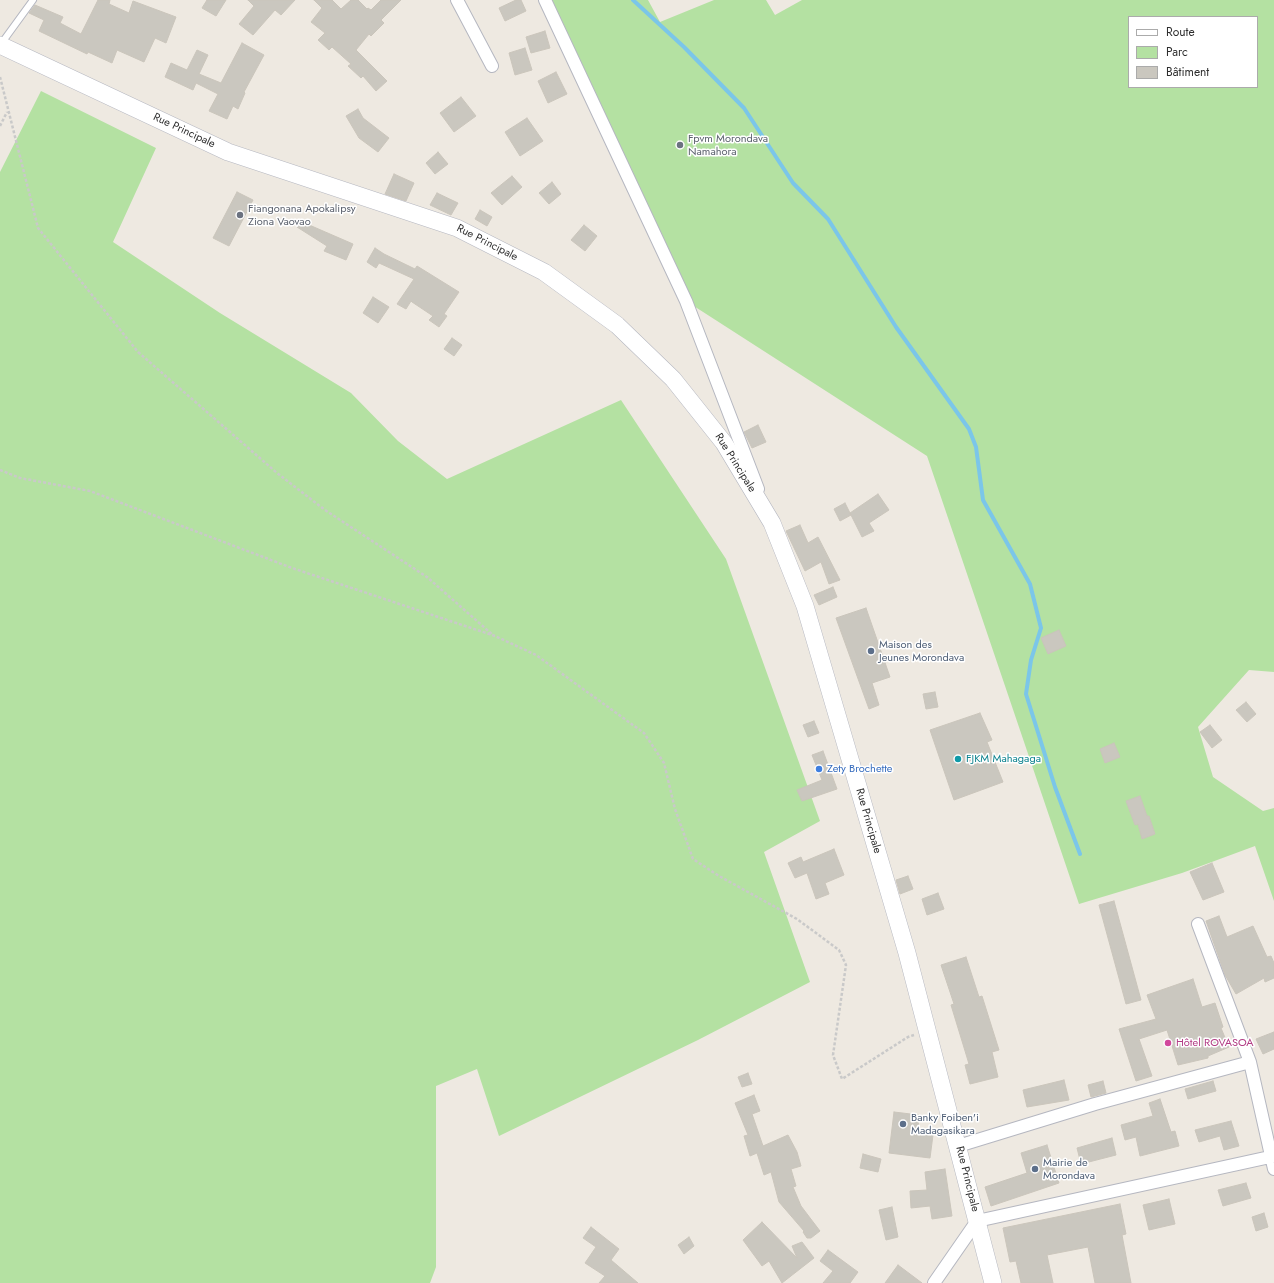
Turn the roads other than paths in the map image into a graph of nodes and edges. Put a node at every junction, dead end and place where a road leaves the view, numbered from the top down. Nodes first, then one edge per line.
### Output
1 (33, 0) edge
2 (457, 0) edge
3 (545, 0) edge
4 (0, 45) edge
5 (492, 66) dead end
6 (772, 523) junction
7 (1198, 924) dead end
8 (1250, 1062) junction
9 (958, 1146) junction
10 (1272, 1156) edge
11 (1274, 1169) edge
12 (977, 1222) junction
13 (934, 1283) edge
14 (993, 1283) edge

1 - 4 lane
2 - 5 street
3 - 6 street
4 - 6 main road, Rue Principale
6 - 9 main road, Rue Principale
7 - 8 street
8 - 9 street
8 - 10 street
9 - 12 main road, Rue Principale
10 - 11 street
10 - 12 street
12 - 13 street
12 - 14 main road, Rue Principale

